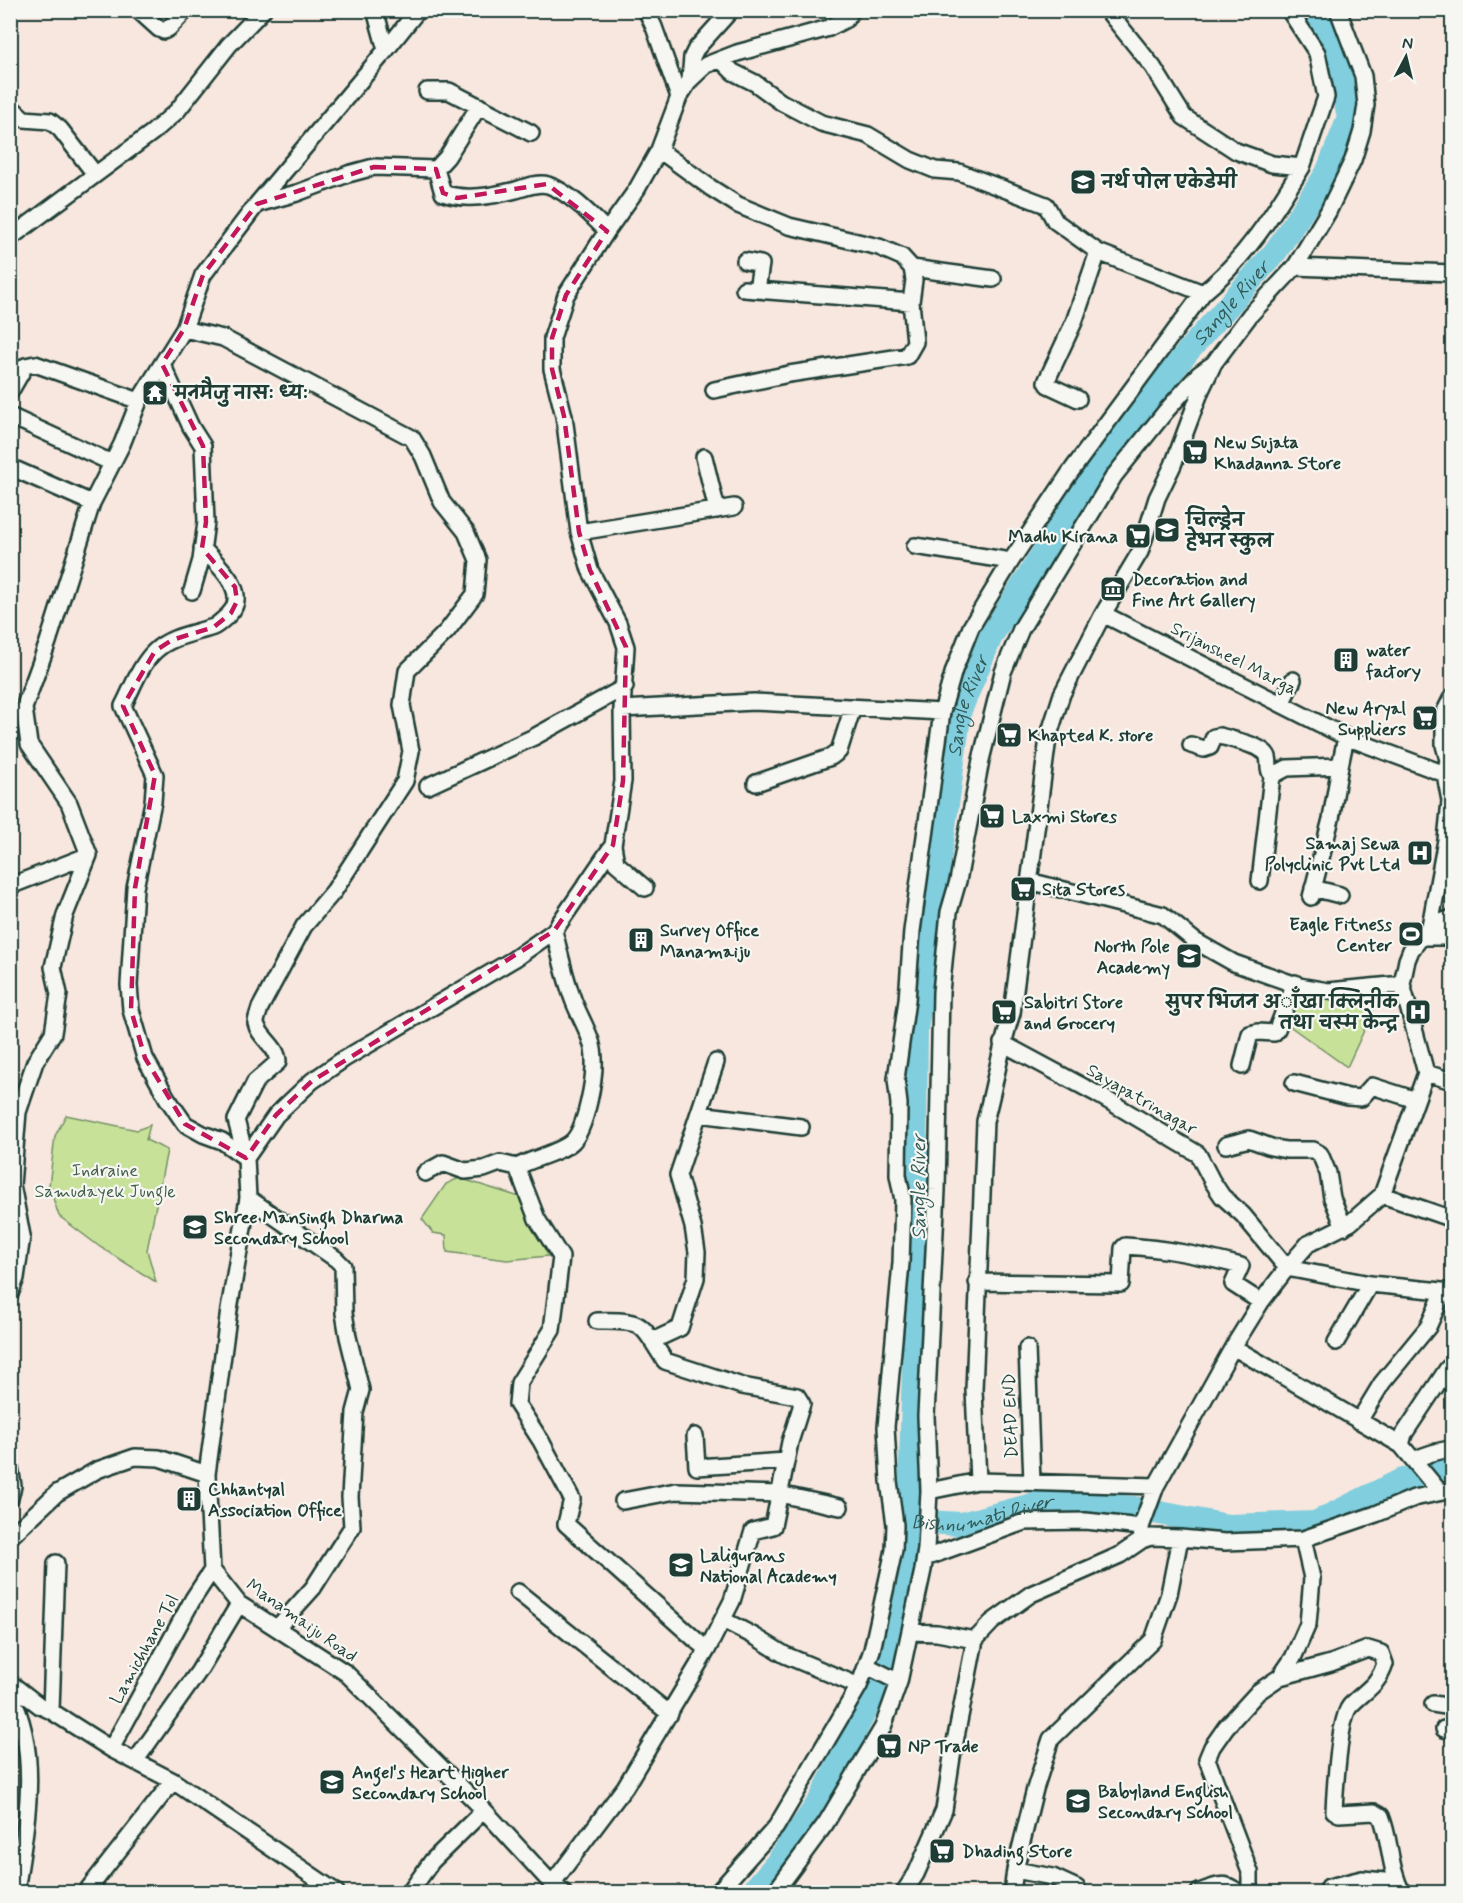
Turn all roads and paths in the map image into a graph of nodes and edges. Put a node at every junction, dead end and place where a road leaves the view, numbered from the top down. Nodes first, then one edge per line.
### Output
1 (138, 10) edge
2 (186, 10) edge
3 (375, 10) edge
4 (418, 10) edge
5 (646, 10) edge
6 (731, 10) edge
7 (852, 10) edge
8 (1107, 10) edge
9 (1289, 10) edge
10 (1338, 10) edge
11 (257, 13) edge
12 (386, 50) junction
13 (721, 60) junction
14 (690, 80) junction
15 (428, 91) dead end
16 (679, 97) junction
17 (10, 106) edge
18 (479, 106) junction
19 (531, 134) dead end
20 (659, 150) junction
21 (1302, 167) junction
22 (436, 170) junction
23 (96, 174) junction
24 (257, 204) junction
25 (607, 231) junction
26 (10, 238) edge
27 (1098, 252) junction
28 (745, 261) dead end
29 (1294, 267) junction
30 (912, 268) junction
31 (1452, 273) edge
32 (993, 279) dead end
33 (1203, 293) junction
34 (911, 302) junction
35 (184, 329) junction
36 (1214, 363) junction
37 (162, 364) junction
38 (714, 390) dead end
39 (10, 392) edge
40 (1078, 399) dead end
41 (138, 401) junction
42 (10, 416) edge
43 (704, 457) dead end
44 (112, 464) junction
45 (10, 468) edge
46 (92, 503) junction
47 (734, 507) dead end
48 (717, 510) junction
49 (579, 532) junction
50 (915, 546) dead end
51 (202, 548) junction
52 (1011, 561) junction
53 (192, 591) dead end
54 (1104, 614) junction
55 (1293, 680) dead end
56 (625, 687) junction
57 (1452, 697) edge
58 (1281, 704) junction
59 (853, 707) junction
60 (622, 710) junction
61 (942, 712) junction
62 (1346, 737) junction
63 (1191, 745) dead end
64 (1341, 760) junction
65 (1445, 774) junction
66 (1272, 776) junction
67 (756, 783) dead end
68 (428, 786) dead end
69 (613, 845) junction
70 (89, 855) junction
71 (1260, 880) dead end
72 (1029, 881) junction
73 (10, 886) edge
74 (645, 888) dead end
75 (1340, 895) dead end
76 (1452, 918) edge
77 (554, 931) junction
78 (1426, 931) junction
79 (1452, 937) edge
80 (1295, 984) junction
81 (1402, 984) junction
82 (1002, 1043) junction
83 (716, 1062) dead end
84 (1242, 1066) dead end
85 (1426, 1072) junction
86 (1452, 1081) edge
87 (1294, 1083) dead end
88 (1416, 1100) junction
89 (699, 1114) junction
90 (801, 1127) dead end
91 (1226, 1145) dead end
92 (246, 1158) junction
93 (517, 1167) junction
94 (425, 1173) dead end
95 (1382, 1195) junction
96 (248, 1198) junction
97 (1452, 1219) edge
98 (1344, 1227) junction
99 (1287, 1268) junction
100 (977, 1282) junction
101 (1370, 1284) junction
102 (1448, 1291) edge
103 (10, 1294) edge
104 (1261, 1302) junction
105 (597, 1322) dead end
106 (652, 1341) junction
107 (1336, 1342) dead end
108 (1233, 1347) junction
109 (1027, 1348) dead end
110 (1448, 1368) dead end
111 (1359, 1421) junction
112 (695, 1436) dead end
113 (1401, 1445) junction
114 (1452, 1452) edge
115 (786, 1461) junction
116 (1415, 1461) junction
117 (10, 1467) edge
118 (207, 1474) junction
119 (978, 1481) junction
120 (1032, 1482) junction
121 (1441, 1488) edge
122 (1154, 1491) junction
123 (779, 1494) junction
124 (10, 1498) edge
125 (929, 1498) junction
126 (623, 1501) dead end
127 (840, 1507) dead end
128 (1141, 1533) junction
129 (10, 1538) edge
130 (1180, 1538) junction
131 (1303, 1539) junction
132 (926, 1553) junction
133 (56, 1563) dead end
134 (212, 1570) junction
135 (518, 1592) dead end
136 (239, 1604) junction
137 (723, 1620) junction
138 (277, 1628) junction
139 (910, 1632) junction
140 (975, 1640) junction
141 (707, 1650) junction
142 (871, 1668) junction
143 (1280, 1677) junction
144 (896, 1680) junction
145 (10, 1683) edge
146 (860, 1686) junction
147 (10, 1694) edge
148 (1433, 1704) dead end
149 (1452, 1707) edge
150 (51, 1711) junction
151 (670, 1714) junction
152 (111, 1749) junction
153 (136, 1760) junction
154 (173, 1781) junction
155 (484, 1810) junction
156 (1015, 1870) junction
157 (15, 1882) edge
158 (1399, 1887) edge
159 (557, 1888) edge
160 (1077, 1888) dead end
161 (86, 1893) edge
162 (336, 1893) edge
163 (410, 1893) edge
164 (718, 1893) edge
165 (775, 1893) edge
166 (904, 1893) edge
167 (1012, 1893) edge
168 (1199, 1893) edge
169 (1237, 1893) edge
170 (1250, 1893) edge
171 (1328, 1893) edge

1 - 2 street
3 - 12 street
4 - 12 street
5 - 16 street
6 - 14 street
7 - 13 street
8 - 21 street
9 - 21 street
10 - 29 street
11 - 23 street
12 - 24 street
13 - 14 street
13 - 27 street
14 - 16 street
15 - 18 street
16 - 20 street
17 - 23 street
18 - 19 street
18 - 22 street
20 - 25 street
20 - 30 street
21 - 33 street
22 - 24 street
22 - 25 street
23 - 26 street
24 - 35 street
25 - 49 street
27 - 33 street
27 - 40 street
28 - 34 street
29 - 31 street
29 - 36 street
30 - 32 street
30 - 34 street
33 - 52 street
34 - 38 street
35 - 37 street
35 - 92 street
36 - 54 street
36 - 125 street
37 - 41 street
37 - 51 street
39 - 41 street
41 - 44 street
42 - 44 street
43 - 48 street
44 - 46 street
45 - 46 street
46 - 70 street
47 - 48 street
48 - 49 street
49 - 56 street
50 - 52 street
51 - 53 street
51 - 92 street
52 - 61 street
54 - 58 street, Srijansheel Marga
54 - 72 street
55 - 58 street
56 - 60 street
56 - 68 street
57 - 65 street
58 - 62 street, Srijansheel Marga
59 - 60 street
59 - 61 street
59 - 67 street
60 - 69 street
61 - 142 street
62 - 64 street
62 - 65 street, Srijansheel Marga
63 - 66 street
64 - 66 street
64 - 75 street
65 - 78 street
66 - 71 street
69 - 74 street
69 - 77 street
70 - 73 street
70 - 103 street
72 - 80 street
72 - 82 street
76 - 78 street
77 - 92 street
77 - 93 street
78 - 79 street
78 - 81 street
80 - 81 street
80 - 84 street
81 - 85 street
82 - 99 street, Sayapatrinagar
82 - 100 street
83 - 89 street
85 - 86 street
85 - 88 street
87 - 88 street
88 - 95 street
89 - 90 street
89 - 106 street
91 - 98 street
92 - 96 street
93 - 94 street
93 - 141 street
95 - 97 street
95 - 98 street
96 - 118 street
96 - 138 street
98 - 99 street
99 - 101 street
99 - 104 street
100 - 104 street
100 - 119 street
101 - 102 street
101 - 107 street
102 - 111 street
104 - 108 street
105 - 106 street
106 - 115 street
108 - 111 street
108 - 122 street
109 - 120 street, DEAD END
110 - 113 street
111 - 113 street
112 - 115 street
113 - 116 street
114 - 116 street
115 - 123 street
116 - 121 street
117 - 124 street
118 - 129 street
118 - 134 street
119 - 120 street
119 - 125 street
120 - 122 street
121 - 131 street
122 - 128 street
123 - 126 street
123 - 127 street
123 - 137 street
125 - 132 street
128 - 130 street
128 - 132 street
128 - 140 street
130 - 131 street
130 - 156 street
131 - 143 street
132 - 139 street
133 - 150 street
134 - 136 street, Manamaiju Road
134 - 152 street, Lamichhane Tol
135 - 151 street
136 - 138 street, Manamaiju Road
136 - 153 street
137 - 141 street
137 - 146 street
138 - 155 street, Manamaiju Road
139 - 140 street
139 - 144 street
140 - 166 street
141 - 151 street
142 - 144 street
142 - 146 street
143 - 158 street
143 - 170 street
144 - 165 street
145 - 150 street
146 - 164 street
147 - 157 street
148 - 149 street
150 - 152 street
151 - 159 street
152 - 153 street
153 - 154 street
154 - 161 street
154 - 162 street
155 - 159 street, Manamaiju Road
155 - 163 street
156 - 160 street
156 - 167 street
158 - 171 street
168 - 169 street

